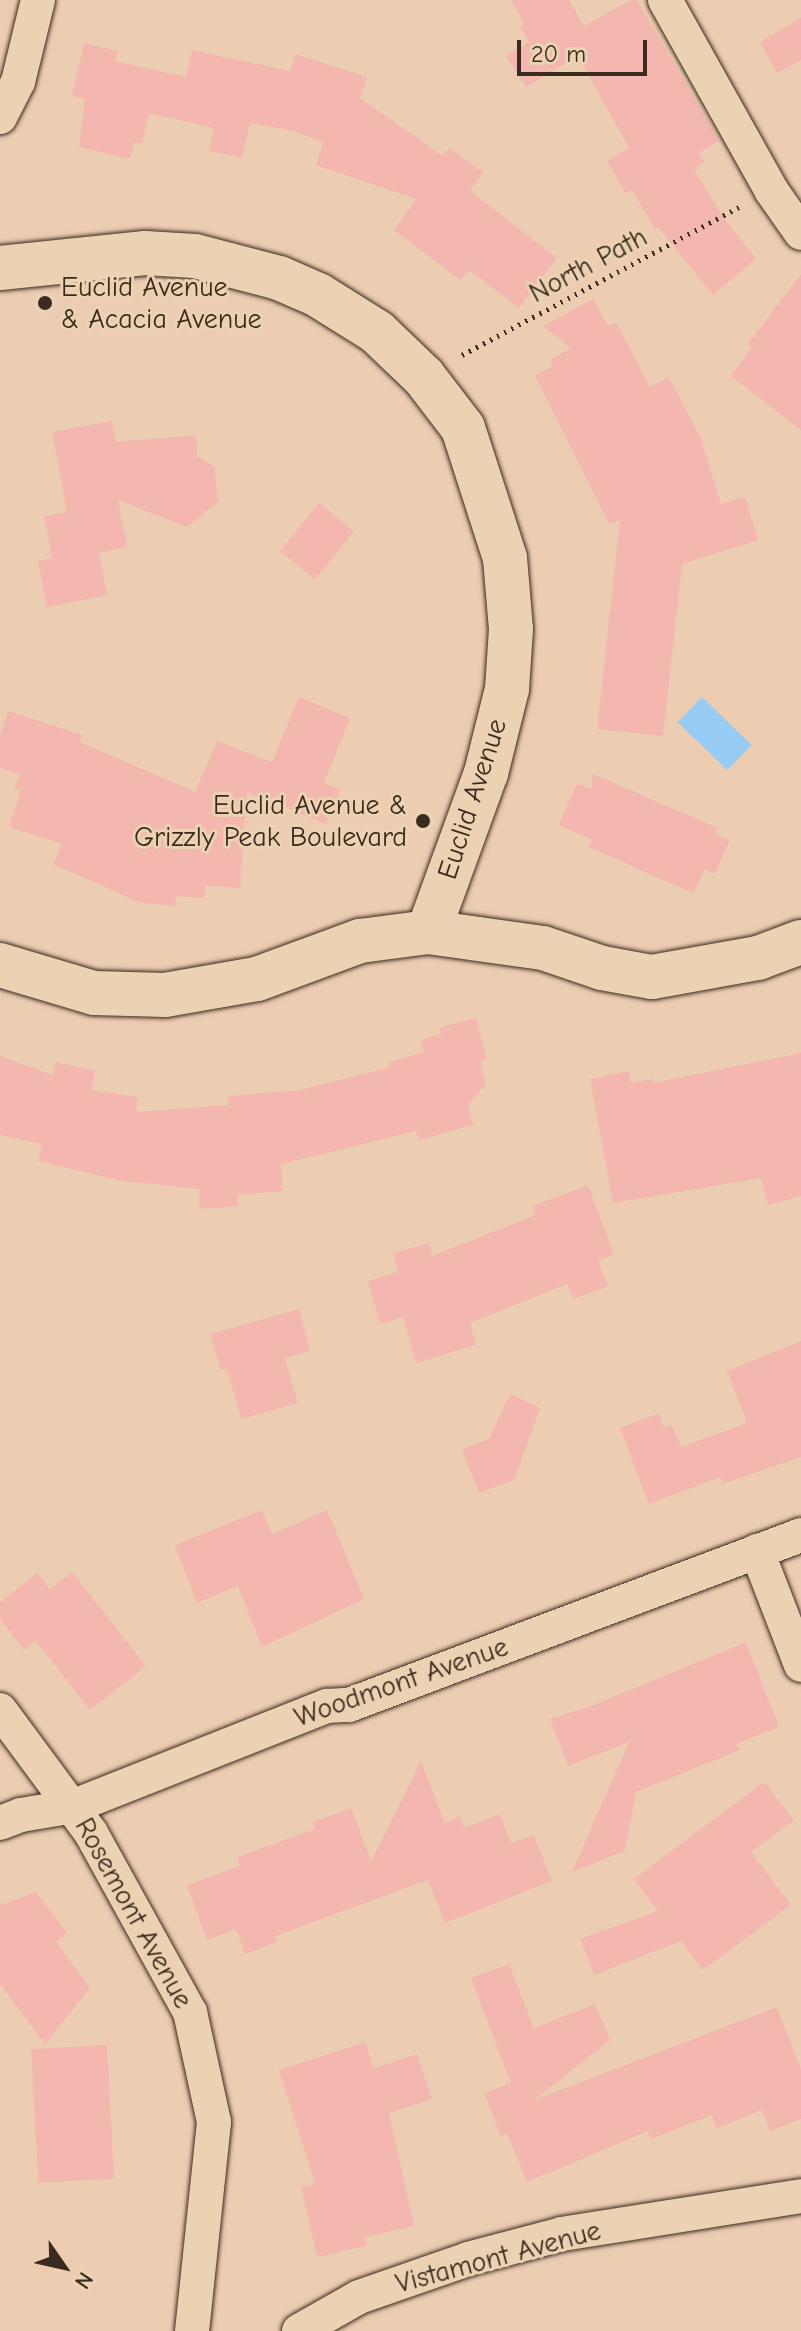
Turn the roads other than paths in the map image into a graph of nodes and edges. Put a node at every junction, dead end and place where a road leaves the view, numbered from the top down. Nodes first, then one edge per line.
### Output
1 (38, 0) edge
2 (665, 0) edge
3 (0, 117) edge
4 (801, 233) edge
5 (0, 268) edge
6 (428, 932) junction
7 (801, 942) edge
8 (0, 965) edge
9 (801, 1535) edge
10 (757, 1551) junction
11 (801, 1665) edge
12 (0, 1710) edge
13 (74, 1806) junction
14 (0, 1823) edge
15 (801, 2196) edge
16 (192, 2331) edge
17 (299, 2331) edge

1 - 3 street
2 - 4 street
5 - 6 street, Euclid Avenue
6 - 7 street
6 - 8 street
9 - 10 street, Woodmont Avenue
10 - 11 street
10 - 13 street, Woodmont Avenue
12 - 13 street, Rosemont Avenue
13 - 14 street, Woodmont Avenue
13 - 16 street, Rosemont Avenue
15 - 17 street, Vistamont Avenue

